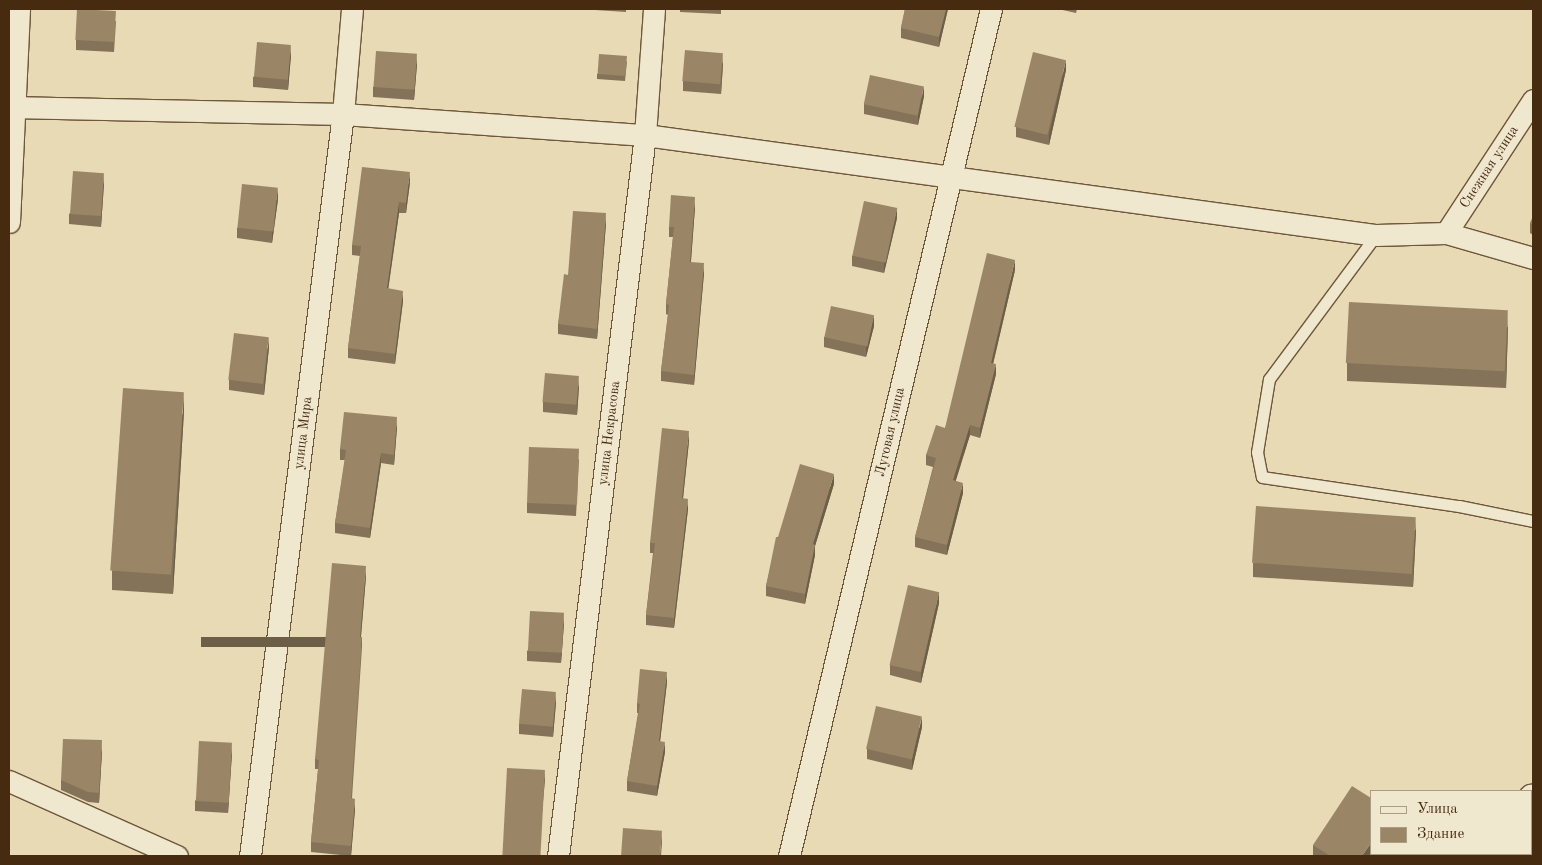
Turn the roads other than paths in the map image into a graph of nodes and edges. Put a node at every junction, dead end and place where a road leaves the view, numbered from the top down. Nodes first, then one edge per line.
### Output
1 (19, 9) edge
2 (352, 9) edge
3 (654, 9) edge
4 (991, 9) edge
5 (1533, 100) edge
6 (11, 108) edge
7 (344, 114) junction
8 (645, 135) junction
9 (950, 177) junction
10 (9, 222) edge
11 (1446, 233) junction
12 (1376, 235) junction
13 (1533, 258) edge
14 (1533, 521) edge
15 (9, 781) edge
16 (177, 856) edge
17 (250, 856) edge
18 (558, 856) edge
19 (789, 856) edge

1 - 6 street
2 - 7 street, улица Мира
3 - 8 street, улица Некрасова
4 - 9 street, Луговая улица
5 - 11 street, Снежная улица
6 - 7 street
6 - 10 street
7 - 8 street
7 - 17 street, улица Мира
8 - 9 street
8 - 18 street, улица Некрасова
9 - 12 street
9 - 19 street, Луговая улица
11 - 12 street
11 - 13 street
12 - 14 lane
15 - 16 street

